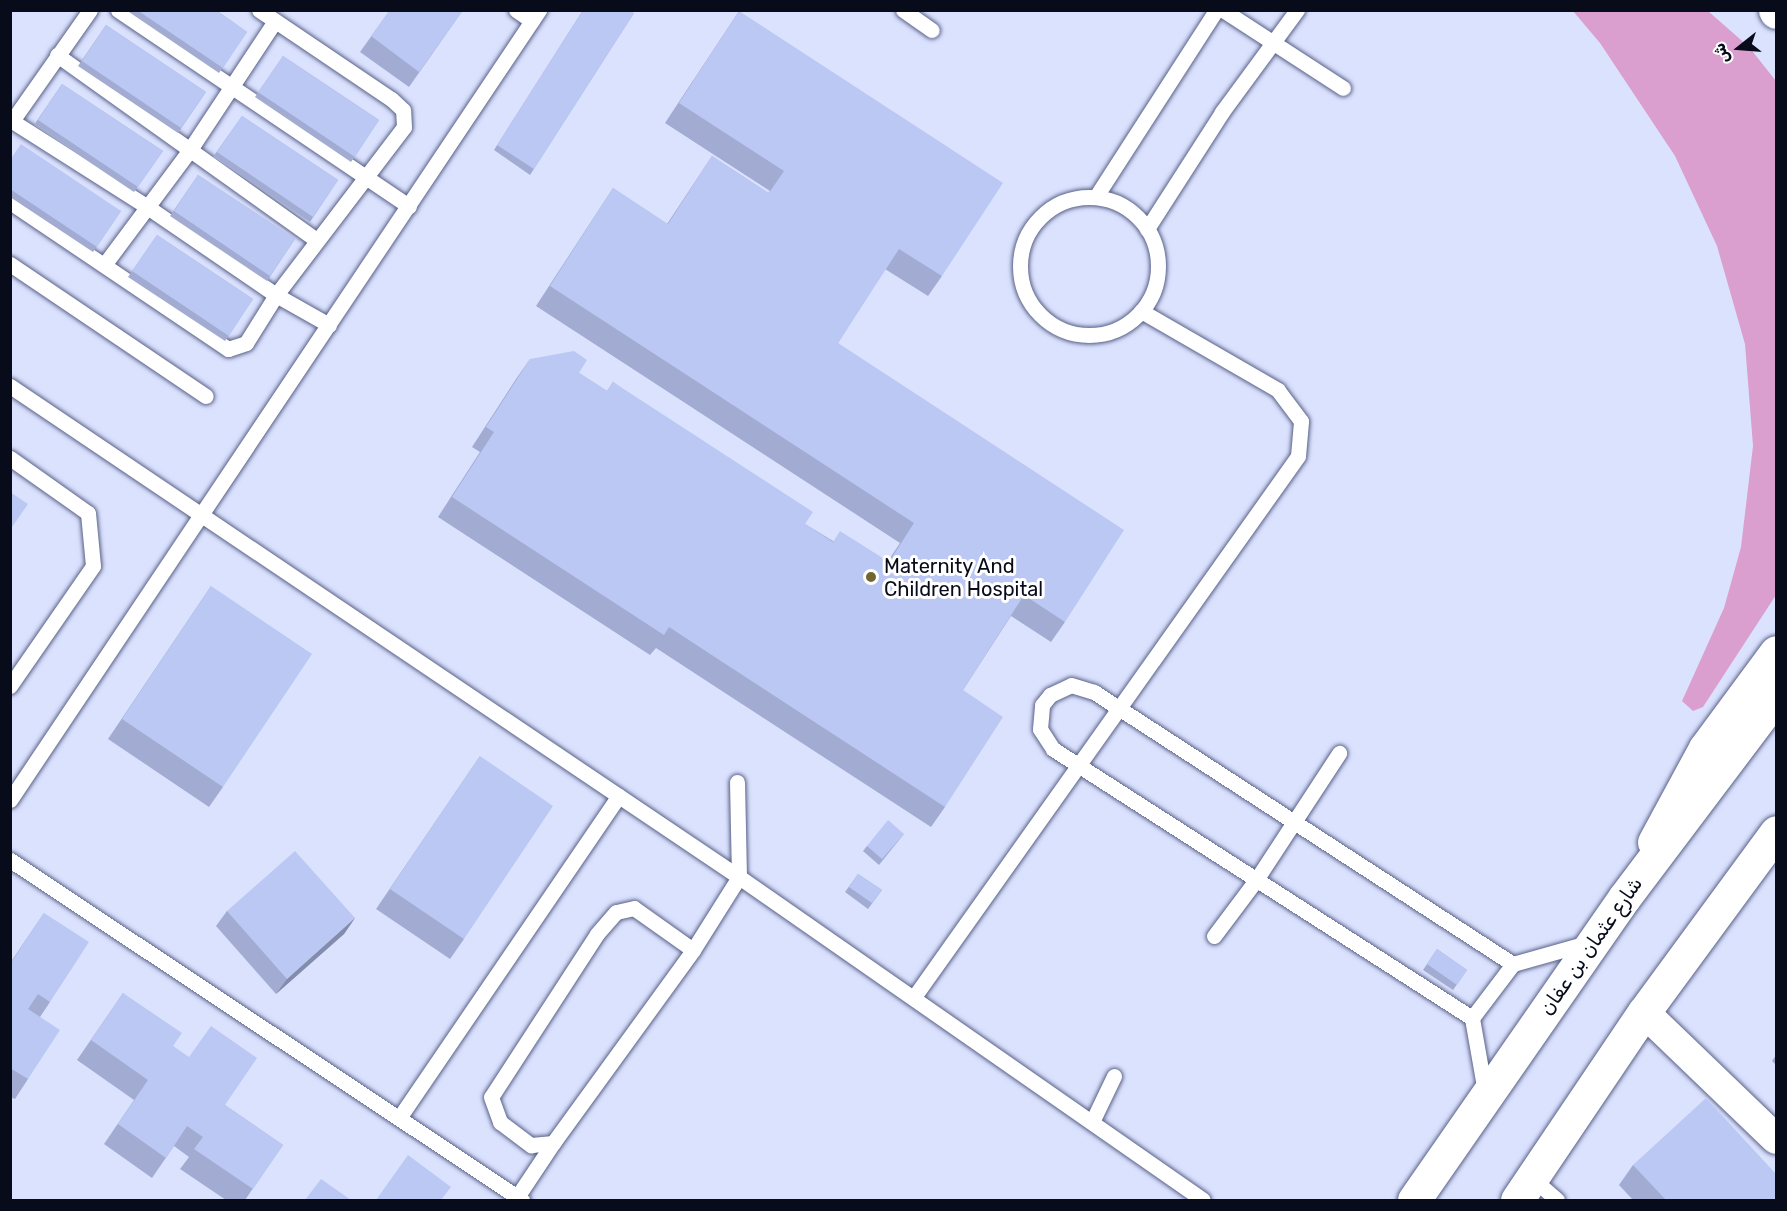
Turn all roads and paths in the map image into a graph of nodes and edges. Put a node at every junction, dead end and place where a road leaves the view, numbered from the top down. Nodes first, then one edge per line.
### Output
1 (90, 10) edge
2 (118, 10) edge
3 (259, 10) edge
4 (516, 10) edge
5 (903, 10) edge
6 (1216, 10) edge
7 (1223, 10) edge
8 (1298, 10) edge
9 (536, 16) edge
10 (275, 21) junction
11 (932, 30) dead end
12 (1274, 43) junction
13 (57, 55) junction
14 (228, 88) junction
15 (1343, 88) dead end
16 (11, 122) edge
17 (189, 151) junction
18 (368, 178) junction
19 (1097, 195) junction
20 (10, 202) edge
21 (146, 206) junction
22 (409, 206) junction
23 (1147, 229) junction
24 (316, 240) junction
25 (10, 264) edge
26 (104, 265) junction
27 (276, 295) junction
28 (1142, 311) junction
29 (329, 325) junction
30 (10, 386) edge
31 (206, 396) dead end
32 (10, 458) edge
33 (203, 513) junction
34 (1776, 652) edge
35 (10, 686) edge
36 (1776, 696) edge
37 (1118, 708) junction
38 (1339, 753) dead end
39 (1077, 765) junction
40 (737, 782) dead end
41 (619, 796) junction
42 (10, 800) edge
43 (1293, 822) junction
44 (1776, 832) edge
45 (1776, 838) edge
46 (10, 860) edge
47 (739, 877) junction
48 (1256, 880) junction
49 (1624, 898) junction
50 (1214, 936) dead end
51 (1593, 942) junction
52 (693, 950) junction
53 (1512, 964) junction
54 (914, 997) junction
55 (1644, 1012) junction
56 (1472, 1018) junction
57 (1114, 1076) dead end
58 (1485, 1097) junction
59 (399, 1118) junction
60 (1092, 1122) junction
61 (1776, 1139) edge
62 (553, 1143) junction
63 (1524, 1189) edge
64 (518, 1199) edge
65 (1203, 1200) edge
66 (1414, 1200) edge
67 (1557, 1200) edge

1 - 13 lane
2 - 14 lane
3 - 10 lane
4 - 9 lane
5 - 11 lane
6 - 19 lane
7 - 12 lane
8 - 12 lane
9 - 22 lane
10 - 14 lane
10 - 18 lane
12 - 15 lane
12 - 23 lane
13 - 16 lane
13 - 17 lane
14 - 17 lane
14 - 18 lane
16 - 21 lane
17 - 21 lane
17 - 24 lane
18 - 22 lane
18 - 24 lane
19 - 23 lane
19 - 28 lane
20 - 26 lane
21 - 26 lane
21 - 27 lane
22 - 29 lane
23 - 28 lane
24 - 27 lane
25 - 31 lane
26 - 27 lane
27 - 29 lane
28 - 37 lane
29 - 33 lane
30 - 33 lane
32 - 35 lane
33 - 41 lane
33 - 42 lane
34 - 49 main road
36 - 49 main road, شارع عثمان بن عفان
37 - 39 lane
37 - 39 lane
37 - 43 lane
38 - 43 lane
39 - 48 lane
39 - 54 lane
40 - 47 lane
41 - 47 lane
41 - 59 lane
43 - 48 lane
43 - 53 lane
44 - 55 main road
45 - 55 main road
46 - 59 lane
47 - 52 lane
47 - 54 lane
48 - 50 lane
48 - 56 lane
49 - 51 main road, شارع عثمان بن عفان
51 - 53 lane
51 - 58 main road, شارع عثمان بن عفان
52 - 62 lane
52 - 62 lane
53 - 56 lane
54 - 60 lane
55 - 61 street
55 - 63 main road
56 - 58 lane
57 - 60 lane
58 - 66 main road, شارع عثمان بن عفان
59 - 64 lane
60 - 65 lane
62 - 64 lane
63 - 67 lane

